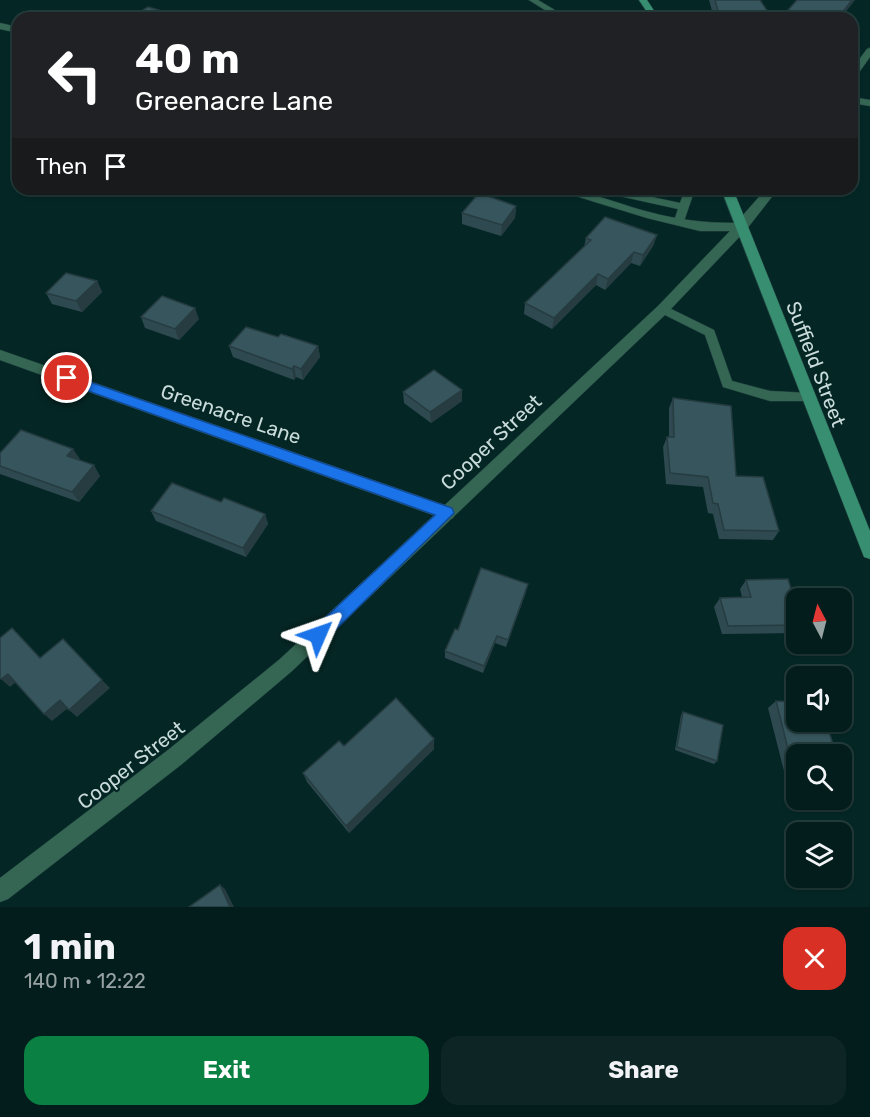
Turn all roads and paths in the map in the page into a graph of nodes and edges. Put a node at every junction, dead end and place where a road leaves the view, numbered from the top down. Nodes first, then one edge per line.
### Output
1 (533, 0) edge
2 (554, 12) edge
3 (870, 51) edge
4 (858, 68) edge
5 (605, 195) edge
6 (611, 195) edge
7 (688, 195) edge
8 (729, 195) edge
9 (767, 195) edge
10 (683, 207) junction
11 (679, 221) junction
12 (742, 227) junction
13 (663, 309) junction
14 (0, 355) edge
15 (808, 398) junction
16 (447, 513) junction
17 (870, 552) edge
18 (0, 891) edge

1 - 2 lane
3 - 4 street
5 - 11 street
6 - 10 lane
7 - 10 lane
8 - 12 main road, Suffield Street
9 - 12 street, Cooper Street
10 - 11 lane
11 - 12 street
12 - 13 street, Cooper Street
12 - 15 main road, Suffield Street
13 - 15 lane
13 - 16 street, Cooper Street
14 - 16 street, Greenacre Lane
15 - 17 main road, Suffield Street
16 - 18 street, Cooper Street

